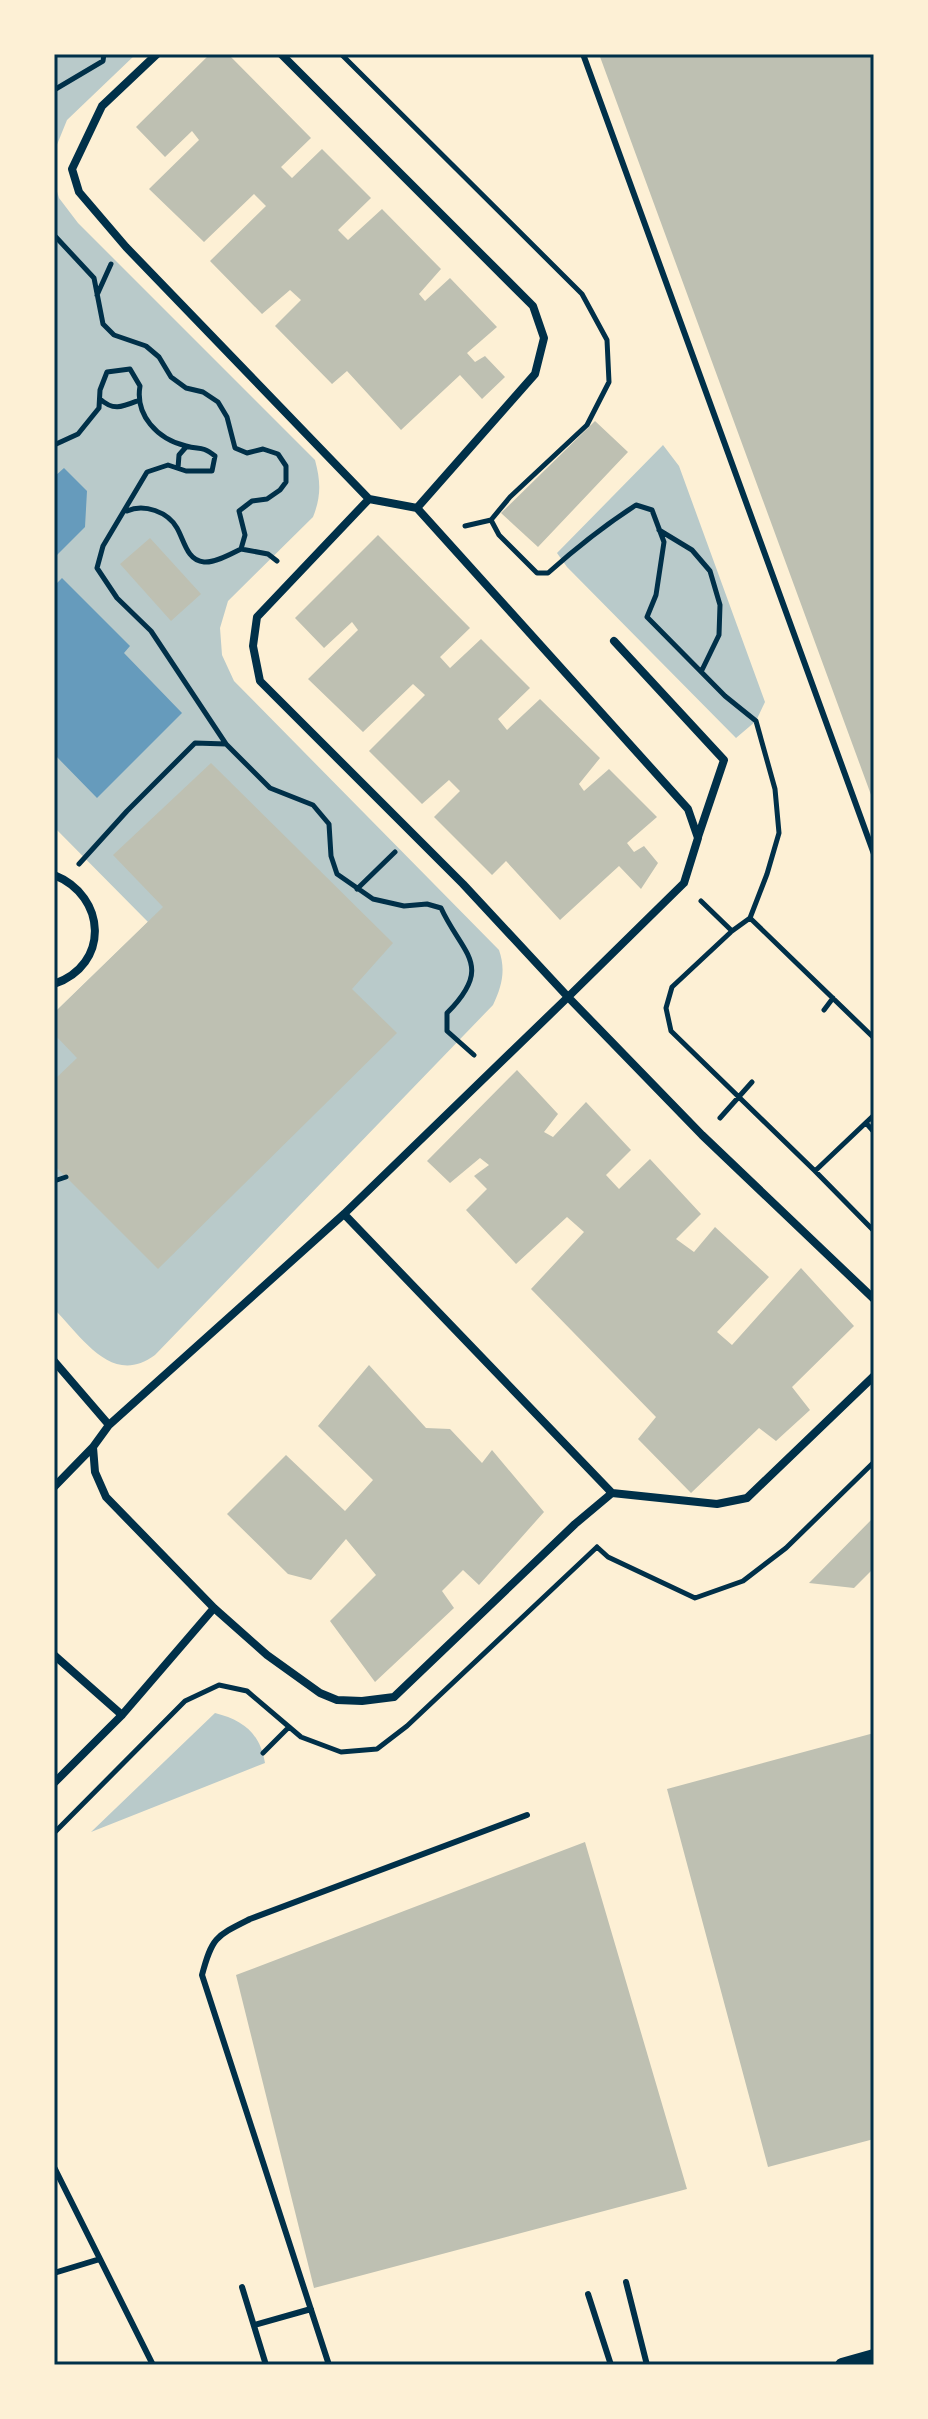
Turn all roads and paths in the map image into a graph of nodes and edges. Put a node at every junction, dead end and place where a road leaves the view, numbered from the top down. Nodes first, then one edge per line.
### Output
1 (104, 54) edge
2 (157, 54) edge
3 (281, 54) edge
4 (583, 54) edge
5 (54, 90) edge
6 (54, 235) edge
7 (100, 399) junction
8 (137, 401) junction
9 (54, 445) edge
10 (186, 447) junction
11 (178, 468) junction
12 (369, 499) junction
13 (417, 508) junction
14 (123, 514) junction
15 (659, 530) junction
16 (581, 544) dead end
17 (241, 549) junction
18 (297, 576) junction
19 (614, 641) dead end
20 (702, 670) junction
21 (226, 744) junction
22 (412, 834) junction
23 (698, 838) junction
24 (874, 854) edge
25 (54, 875) edge
26 (65, 879) junction
27 (684, 883) junction
28 (357, 889) junction
29 (750, 918) junction
30 (732, 931) junction
31 (54, 984) edge
32 (568, 997) junction
33 (833, 998) junction
34 (824, 1010) dead end
35 (874, 1038) edge
36 (493, 1072) junction
37 (752, 1082) dead end
38 (740, 1097) junction
39 (874, 1115) edge
40 (866, 1123) junction
41 (874, 1132) edge
42 (815, 1171) junction
43 (66, 1177) dead end
44 (54, 1181) edge
45 (344, 1214) junction
46 (874, 1231) edge
47 (874, 1299) edge
48 (54, 1361) edge
49 (874, 1376) edge
50 (109, 1425) junction
51 (93, 1447) junction
52 (874, 1462) edge
53 (54, 1487) edge
54 (612, 1493) junction
55 (575, 1524) junction
56 (214, 1608) junction
57 (54, 1655) edge
58 (122, 1715) junction
59 (289, 1727) dead end
60 (263, 1753) dead end
61 (54, 1783) edge
62 (527, 1815) dead end
63 (54, 2167) edge
64 (100, 2259) junction
65 (54, 2273) edge
66 (626, 2282) dead end
67 (242, 2287) dead end
68 (588, 2294) dead end
69 (311, 2309) junction
70 (254, 2325) junction
71 (874, 2356) edge
72 (153, 2365) edge
73 (266, 2365) edge
74 (329, 2365) edge
75 (611, 2365) edge
76 (647, 2365) edge
77 (842, 2365) edge

1 - 5 path
2 - 12 street
3 - 13 street
4 - 24 lane
6 - 17 path
7 - 8 path
7 - 8 path
7 - 9 path
8 - 10 path
10 - 11 path
10 - 11 path
11 - 14 path
12 - 13 street
12 - 18 street
13 - 23 street
14 - 17 path
14 - 21 path
15 - 16 path
15 - 20 path
15 - 20 path
17 - 18 path
18 - 22 street
19 - 23 street
20 - 29 path
21 - 26 path
21 - 28 path
22 - 28 path
22 - 32 street
23 - 27 street
25 - 26 street
26 - 31 street
27 - 30 path
27 - 32 street
28 - 36 path
29 - 30 path
29 - 33 path
30 - 38 path
32 - 36 street
32 - 47 street
33 - 34 path
33 - 35 path
36 - 45 street
37 - 38 path
38 - 42 path
39 - 40 path
40 - 41 path
40 - 42 path
42 - 46 path
43 - 44 path
45 - 50 street
45 - 54 street
48 - 50 street
49 - 54 street
50 - 51 street
51 - 53 street
51 - 56 street
52 - 55 path
54 - 55 street
55 - 56 street
56 - 58 street
57 - 58 street
58 - 61 street
59 - 60 path
62 - 69 lane
63 - 64 lane
64 - 65 lane
64 - 72 lane
66 - 76 lane
67 - 70 lane
68 - 75 lane
69 - 70 lane
69 - 74 lane
70 - 73 lane
71 - 77 street

